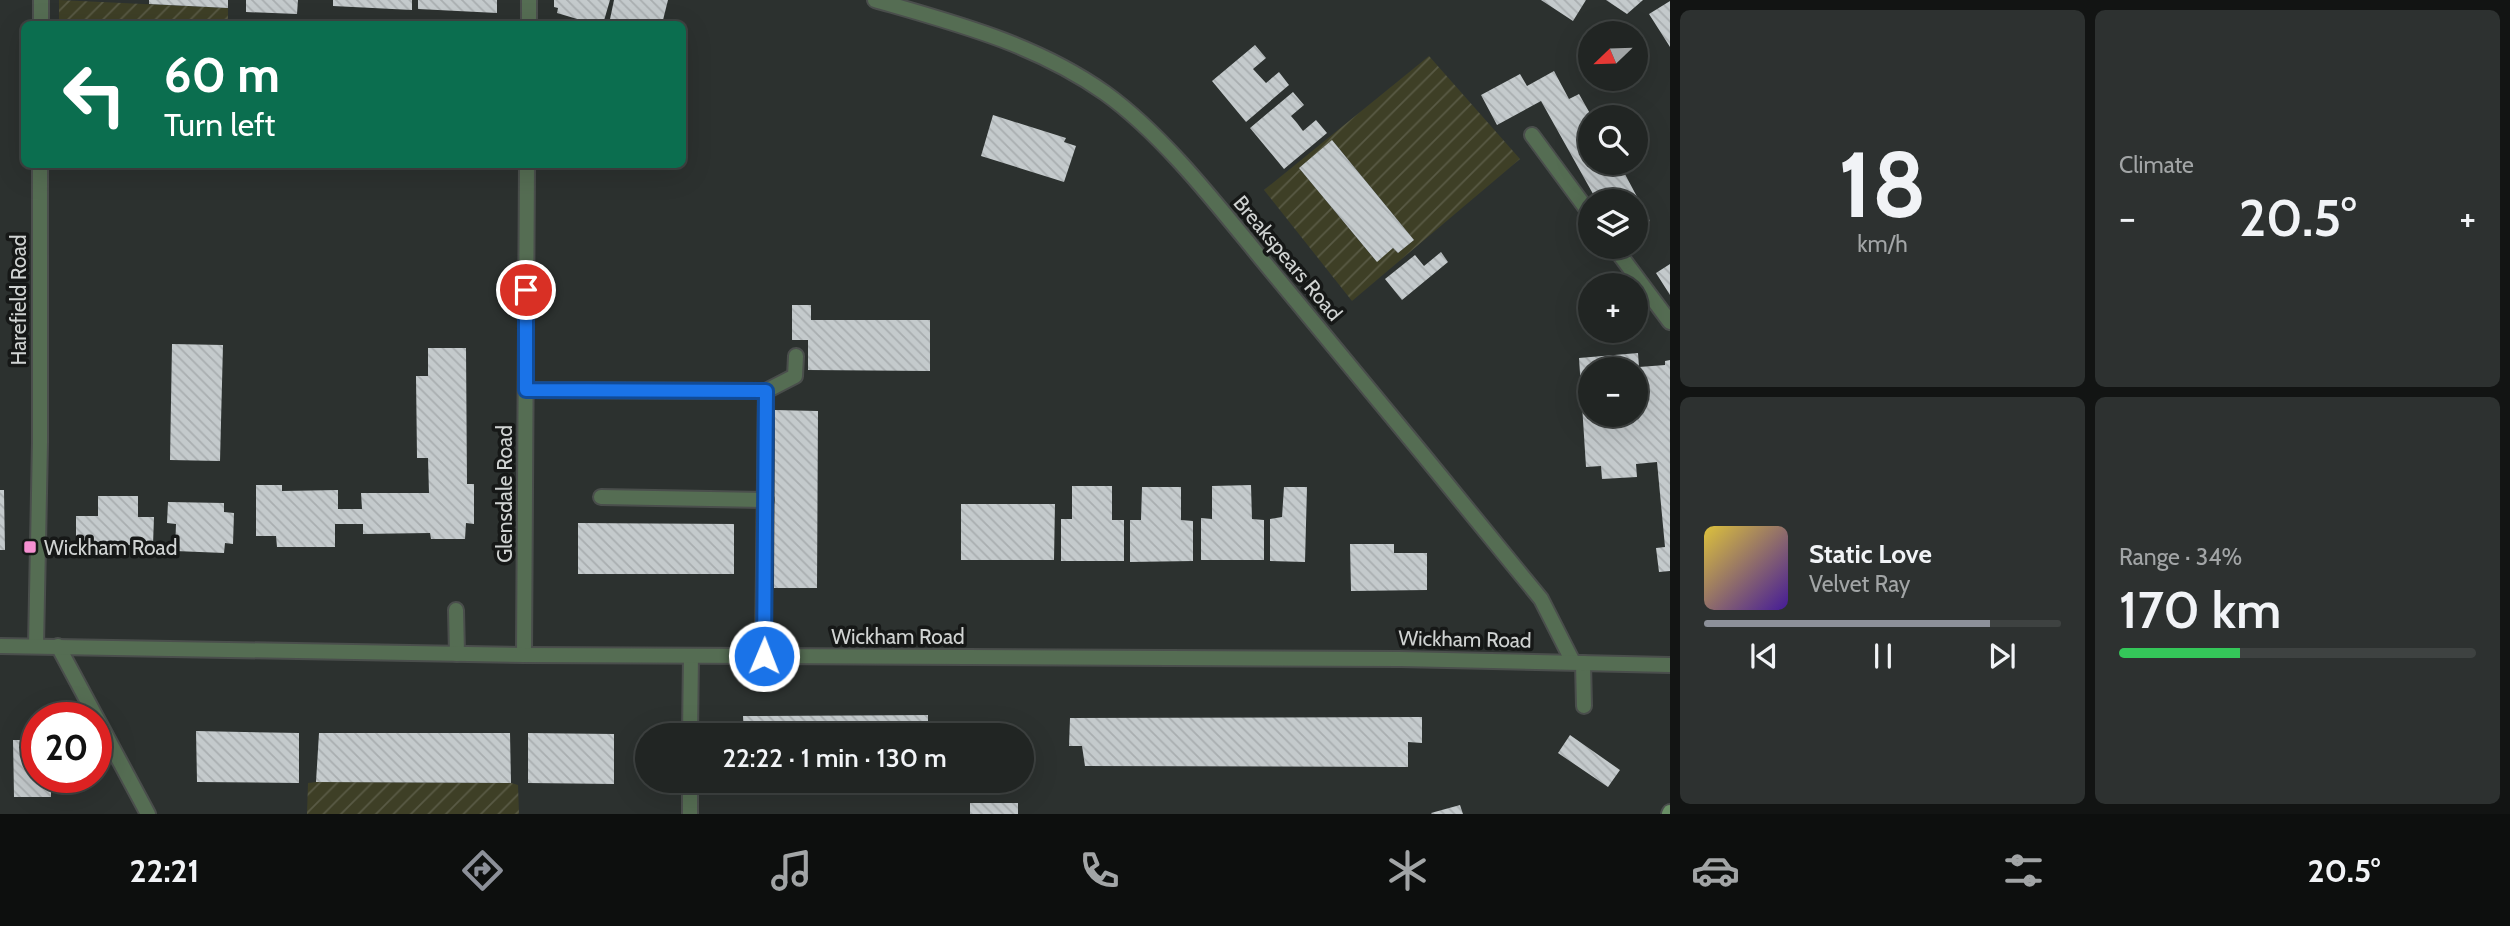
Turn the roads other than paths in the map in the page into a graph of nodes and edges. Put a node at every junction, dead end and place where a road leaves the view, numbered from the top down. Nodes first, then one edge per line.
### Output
1 (41, 0) edge
2 (529, 0) edge
3 (875, 0) edge
4 (41, 21) edge
5 (529, 21) edge
6 (1532, 135) dead end
7 (40, 168) edge
8 (527, 168) edge
9 (1578, 197) edge
10 (1624, 259) edge
11 (1670, 322) edge
12 (796, 356) dead end
13 (526, 390) junction
14 (766, 391) junction
15 (601, 497) dead end
16 (766, 500) junction
17 (456, 610) dead end
18 (0, 646) edge
19 (37, 646) junction
20 (58, 646) junction
21 (457, 654) junction
22 (524, 655) junction
23 (691, 656) junction
24 (764, 656) junction
25 (1578, 663) junction
26 (1670, 665) edge
27 (1584, 706) dead end
28 (690, 723) edge
29 (690, 793) edge
30 (148, 814) edge
31 (690, 814) edge

1 - 4 street
2 - 5 street
3 - 25 street, Breakspears Road
6 - 9 street
7 - 19 street, Harefield Road
8 - 13 street, Glensdale Road
10 - 11 street
12 - 14 street
13 - 14 street
13 - 22 street, Glensdale Road
14 - 16 street
15 - 16 street
16 - 24 street
17 - 21 street
18 - 19 street, Wickham Road
19 - 20 street, Wickham Road
20 - 21 street, Wickham Road
20 - 30 street
21 - 22 street, Wickham Road
22 - 23 street, Wickham Road
23 - 24 street, Wickham Road
23 - 28 street
24 - 25 street, Wickham Road
25 - 26 street, Wickham Road
25 - 27 street
29 - 31 street

